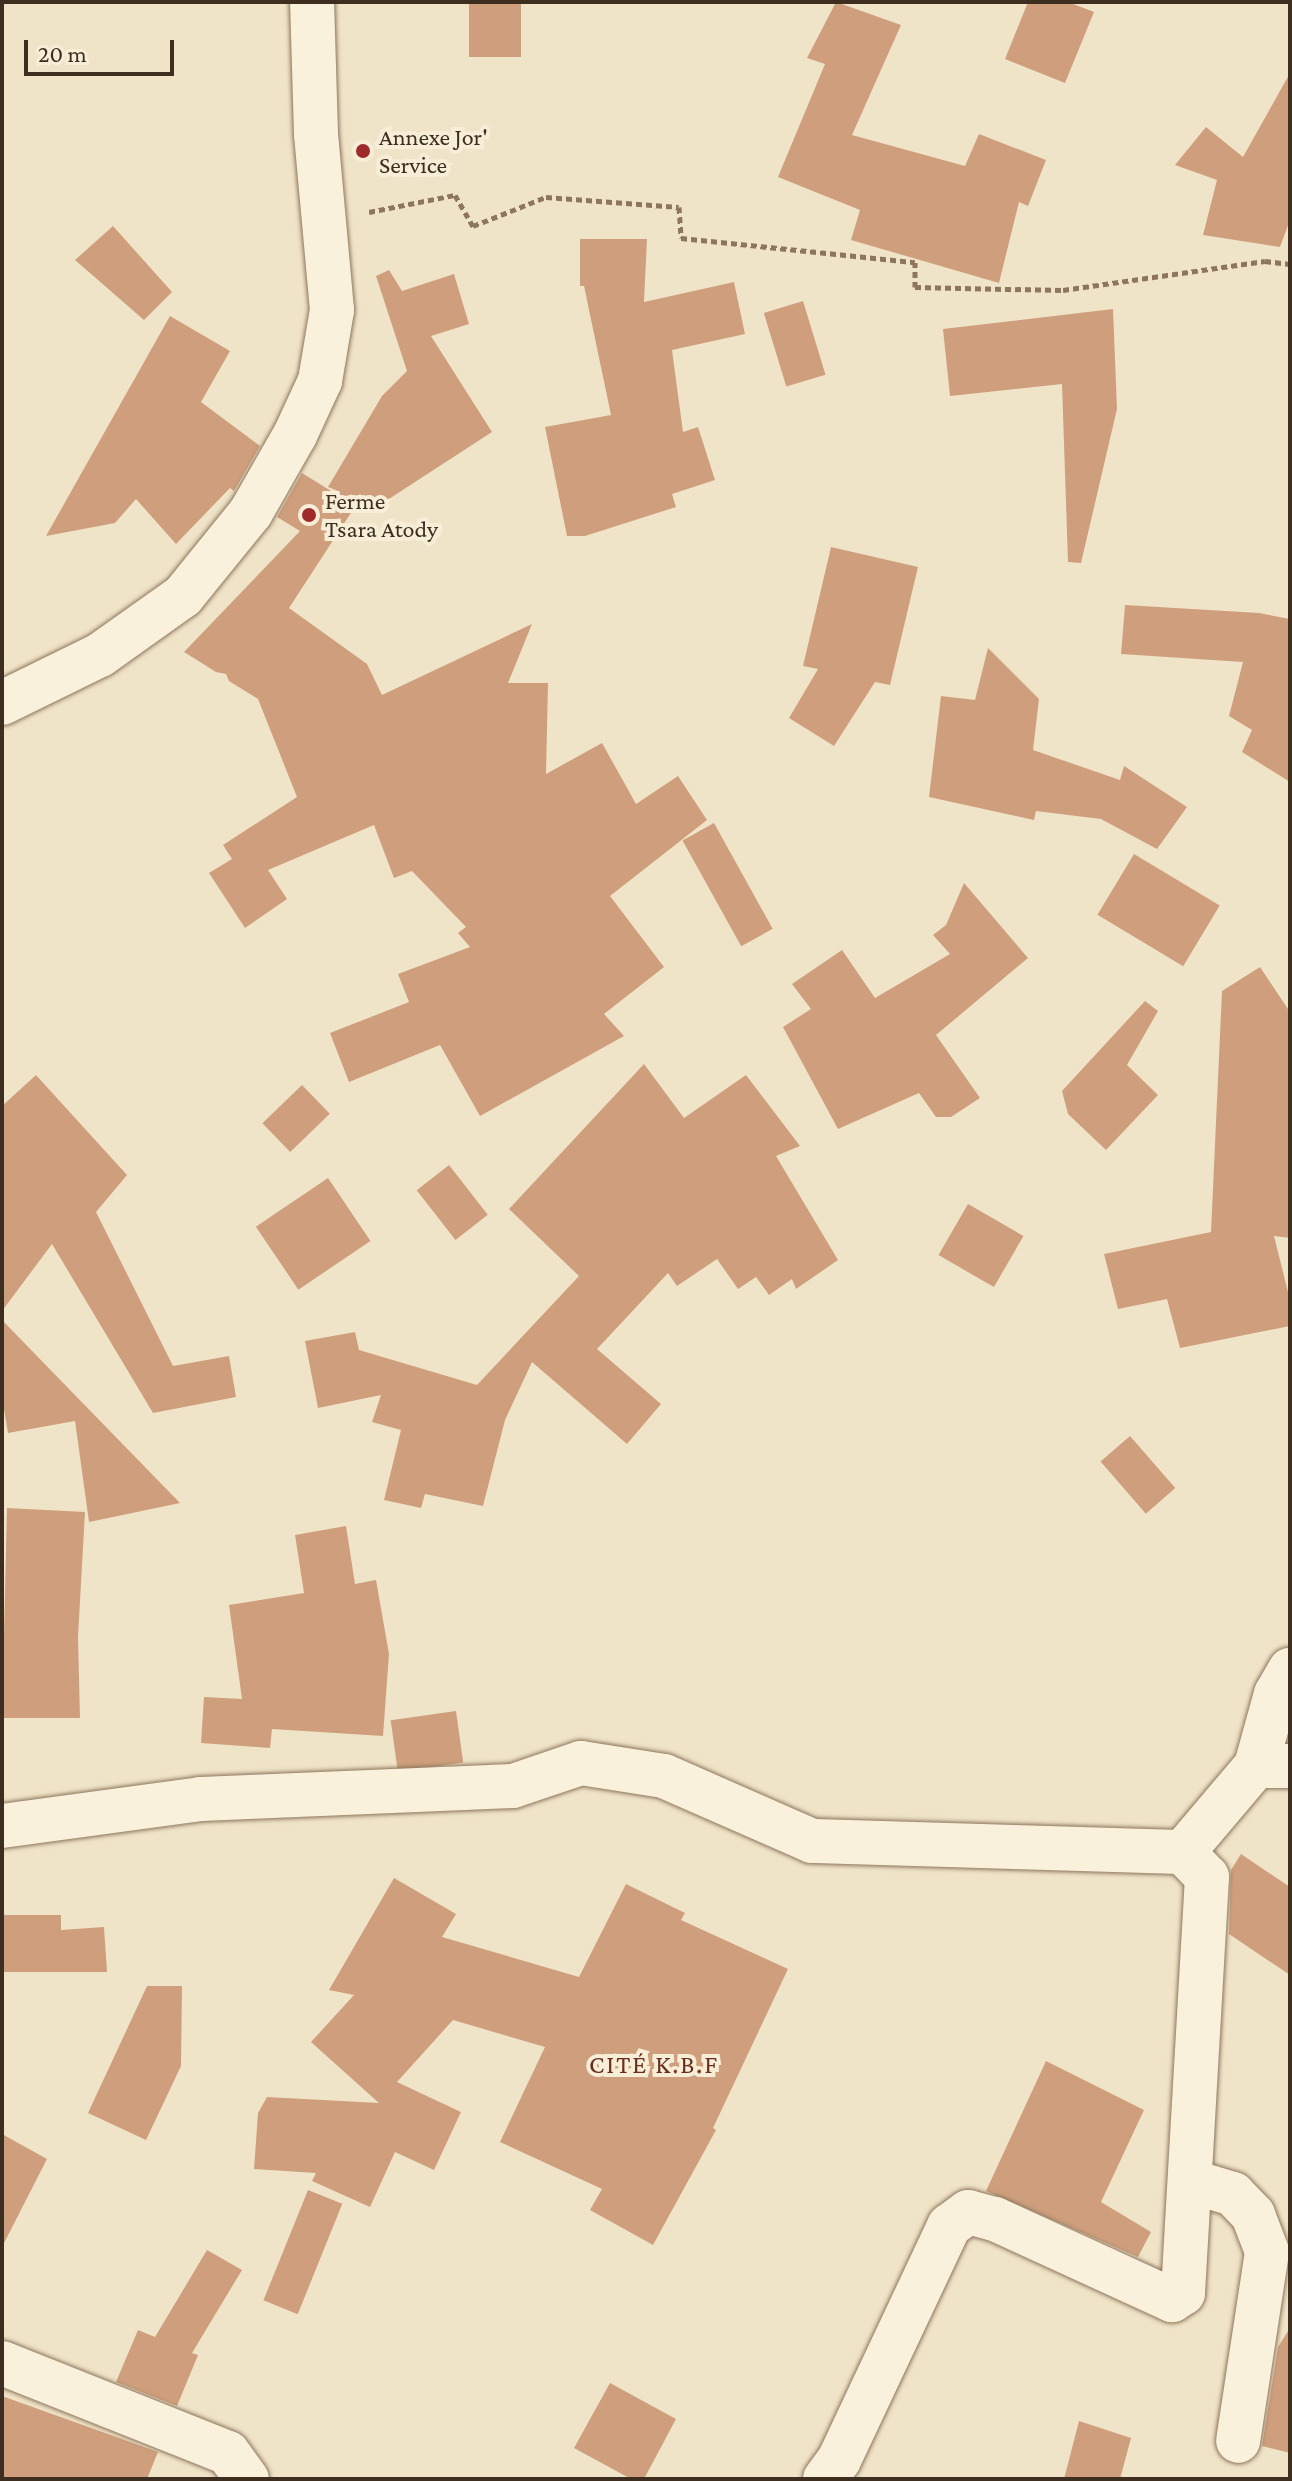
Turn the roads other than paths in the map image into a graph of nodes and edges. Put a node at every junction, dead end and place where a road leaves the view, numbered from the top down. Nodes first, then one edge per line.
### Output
1 (312, 2) edge
2 (2, 703) edge
3 (1290, 1670) edge
4 (1273, 1766) edge
5 (2, 1826) edge
6 (1183, 1852) junction
7 (1190, 2181) junction
8 (2, 2363) edge
9 (1238, 2441) dead end
10 (247, 2479) edge
11 (825, 2479) edge

1 - 2 street
3 - 4 street
4 - 6 street
5 - 6 street
6 - 7 street
7 - 9 street
7 - 11 street
8 - 10 street

